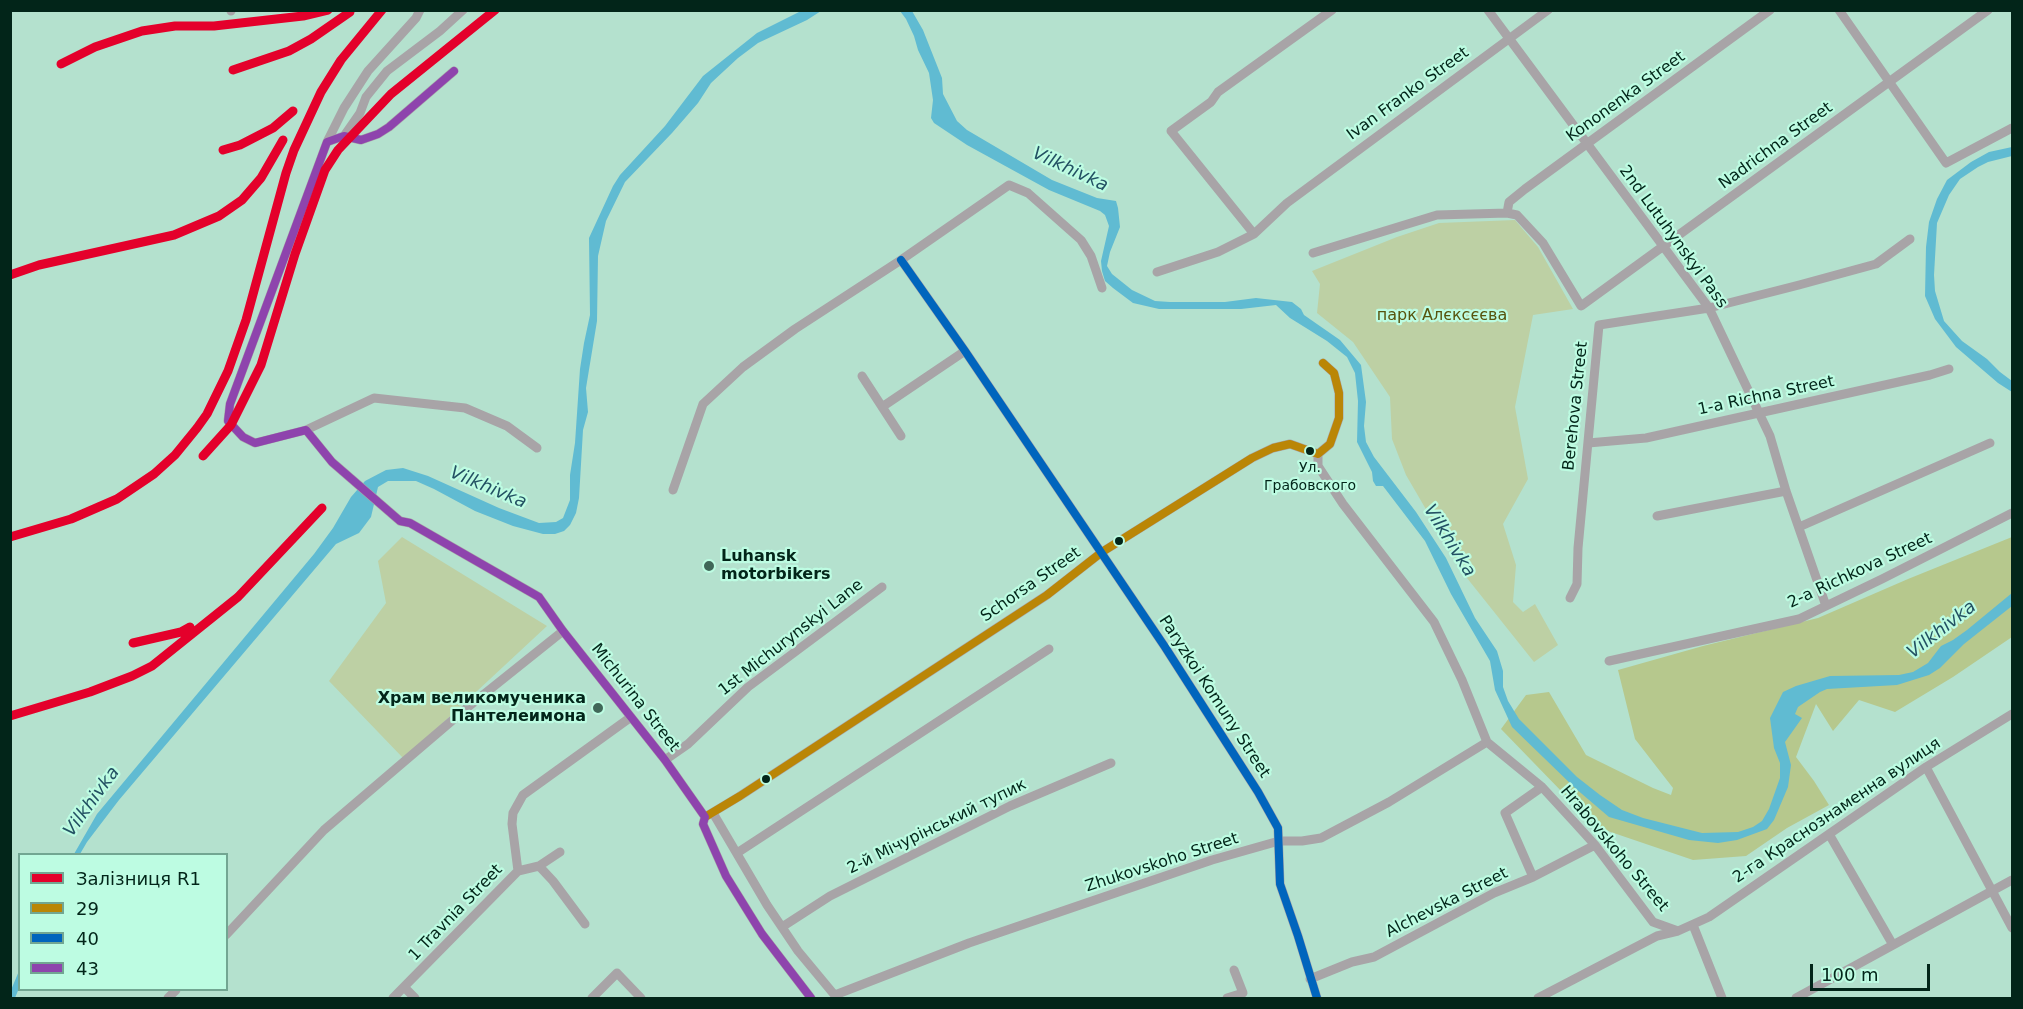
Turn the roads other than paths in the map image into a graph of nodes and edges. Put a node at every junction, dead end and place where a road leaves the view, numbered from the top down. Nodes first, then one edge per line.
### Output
1 (420, 10) edge
2 (463, 10) edge
3 (1332, 10) edge
4 (1488, 10) edge
5 (1548, 10) edge
6 (1770, 10) edge
7 (1839, 10) edge
8 (1988, 10) edge
9 (454, 14) edge
10 (1509, 39) junction
11 (454, 71) dead end
12 (1890, 82) junction
13 (2013, 128) edge
14 (344, 136) junction
15 (327, 142) junction
16 (1587, 143) junction
17 (1507, 213) junction
18 (1254, 234) junction
19 (1910, 239) dead end
20 (1663, 246) junction
21 (1313, 254) dead end
22 (901, 260) junction
23 (1157, 272) dead end
24 (1102, 288) dead end
25 (1709, 308) junction
26 (965, 351) junction
27 (1323, 363) dead end
28 (1949, 369) dead end
29 (862, 376) dead end
30 (882, 408) junction
31 (1758, 414) junction
32 (306, 430) junction
33 (901, 436) dead end
34 (1588, 443) junction
35 (1990, 443) dead end
36 (537, 448) dead end
37 (1318, 454) junction
38 (673, 490) dead end
39 (1785, 491) junction
40 (2013, 513) edge
41 (1658, 516) dead end
42 (1799, 527) junction
43 (1102, 552) junction
44 (882, 587) dead end
45 (1570, 598) dead end
46 (1826, 606) junction
47 (563, 631) junction
48 (1049, 649) dead end
49 (1608, 661) dead end
50 (632, 717) junction
51 (2011, 719) edge
52 (1487, 742) junction
53 (665, 760) junction
54 (1111, 762) dead end
55 (1926, 767) junction
56 (1542, 787) junction
57 (709, 815) junction
58 (1829, 834) junction
59 (1279, 841) junction
60 (1595, 845) junction
61 (560, 852) dead end
62 (737, 853) junction
63 (538, 866) junction
64 (518, 871) junction
65 (1533, 877) junction
66 (2013, 880) edge
67 (1992, 890) junction
68 (585, 924) dead end
69 (1693, 925) junction
70 (782, 927) junction
71 (2013, 928) edge
72 (1678, 931) junction
73 (228, 933) edge
74 (1893, 945) junction
75 (1234, 970) dead end
76 (1310, 979) junction
77 (404, 987) junction
78 (836, 997) edge
79 (393, 999) edge
80 (415, 999) edge
81 (592, 999) edge
82 (641, 999) edge
83 (811, 999) edge
84 (1227, 999) edge
85 (1317, 999) edge
86 (1538, 999) edge
87 (1722, 999) edge
88 (1796, 999) edge

1 - 15 street
2 - 9 street
3 - 18 street
4 - 10 street, 2nd Lutuhynskyi Pass
5 - 10 street, Ivan Franko Street
6 - 16 street, Kononenka Street
7 - 12 street
8 - 12 street, Nadrichna Street
9 - 14 street
10 - 16 street, 2nd Lutuhynskyi Pass
10 - 18 street, Ivan Franko Street
11 - 14 street
12 - 13 street
12 - 20 street, Nadrichna Street
14 - 15 street
15 - 32 street
16 - 17 street, Kononenka Street
16 - 20 street, 2nd Lutuhynskyi Pass
17 - 20 street, Nadrichna Street
17 - 21 street
18 - 23 street, Ivan Franko Street
19 - 25 street, Berehova Street
20 - 25 street, 2nd Lutuhynskyi Pass
22 - 24 street
22 - 26 street, Paryzkoi Komuny Street
22 - 38 street
25 - 31 street, 2nd Lutuhynskyi Pass
25 - 34 street, Berehova Street
26 - 30 street
26 - 43 street, Paryzkoi Komuny Street
27 - 37 street
28 - 31 street, 1-a Richna Street
29 - 30 street
30 - 33 street
31 - 34 street, 1-a Richna Street
31 - 39 street, 2nd Lutuhynskyi Pass
32 - 36 street
32 - 47 street, Michurina Street
34 - 45 street, Berehova Street
35 - 42 street
37 - 43 street, Schorsa Street
37 - 52 street, Hrabovskoho Street
39 - 41 street
39 - 42 street, 2nd Lutuhynskyi Pass
40 - 46 street, 2-a Richkova Street
42 - 46 street, 2nd Lutuhynskyi Pass
43 - 57 street, Schorsa Street
43 - 59 street, Paryzkoi Komuny Street
44 - 53 street, 1st Michurynskyi Lane
46 - 49 street, 2-a Richkova Street
47 - 50 street, Michurina Street
47 - 73 street
48 - 62 street
50 - 53 street, Michurina Street
50 - 64 street, 1 Travnia Street
51 - 55 street, 2-га Краснознаменна вулиця
52 - 56 street, Hrabovskoho Street
52 - 59 street, Zhukovskoho Street
53 - 57 street, Michurina Street
54 - 70 street, 2-й Мічурінський тупик
55 - 58 street, 2-га Краснознаменна вулиця
55 - 67 street
56 - 60 street, Hrabovskoho Street
56 - 65 street
57 - 62 street, Michurina Street
57 - 83 street, Michurina Street
58 - 69 street, 2-га Краснознаменна вулиця
58 - 74 street
59 - 76 street, Paryzkoi Komuny Street
59 - 78 street, Zhukovskoho Street
60 - 65 street, Alchevska Street
60 - 72 street, Hrabovskoho Street
61 - 63 street
62 - 70 street, Michurina Street
63 - 64 street
63 - 68 street
64 - 77 street, 1 Travnia Street
65 - 76 street, Alchevska Street
66 - 67 street
67 - 71 street
67 - 74 street
69 - 72 street, 2-га Краснознаменна вулиця
69 - 87 street
70 - 78 street, Michurina Street
72 - 86 street, 2-га Краснознаменна вулиця
74 - 88 street
75 - 84 street
76 - 85 street, Paryzkoi Komuny Street
77 - 79 street, 1 Travnia Street
77 - 80 street
81 - 82 street

